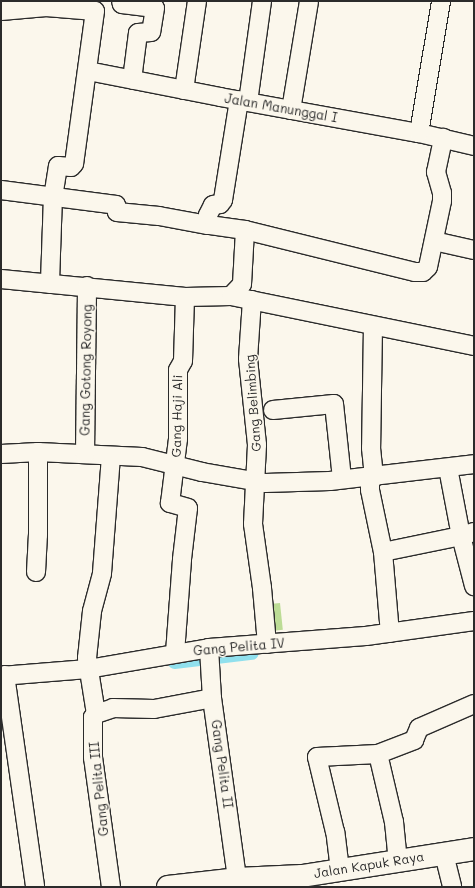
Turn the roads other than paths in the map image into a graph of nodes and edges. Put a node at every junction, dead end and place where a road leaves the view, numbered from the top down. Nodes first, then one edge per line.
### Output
1 (121, 1) edge
2 (197, 1) edge
3 (262, 1) edge
4 (309, 1) edge
5 (441, 1) edge
6 (46, 4) edge
7 (1, 11) edge
8 (88, 71) junction
9 (132, 80) junction
10 (184, 90) junction
11 (243, 101) junction
12 (291, 110) junction
13 (419, 133) junction
14 (443, 138) junction
15 (474, 146) edge
16 (1, 190) edge
17 (53, 196) junction
18 (208, 225) junction
19 (245, 230) junction
20 (434, 240) junction
21 (474, 250) edge
22 (1, 279) edge
23 (50, 284) junction
24 (88, 286) junction
25 (231, 296) junction
26 (186, 297) junction
27 (252, 300) junction
28 (373, 326) junction
29 (474, 346) edge
30 (273, 410) dead end
31 (38, 452) junction
32 (1, 454) edge
33 (85, 454) junction
34 (111, 456) junction
35 (176, 464) junction
36 (474, 464) edge
37 (448, 468) junction
38 (374, 476) junction
39 (342, 479) junction
40 (256, 482) junction
41 (468, 534) edge
42 (383, 552) junction
43 (36, 572) dead end
44 (474, 586) edge
45 (474, 621) edge
46 (390, 633) junction
47 (267, 644) junction
48 (175, 653) junction
49 (209, 655) junction
50 (88, 671) junction
51 (4, 676) edge
52 (212, 698) junction
53 (474, 704) edge
54 (96, 714) junction
55 (378, 754) junction
56 (474, 849) edge
57 (444, 854) junction
58 (398, 862) junction
59 (340, 870) junction
60 (238, 879) junction
61 (35, 887) edge
62 (111, 887) edge
63 (168, 887) edge
64 (452, 887) edge

1 - 9 street
2 - 10 street
3 - 11 street
4 - 12 street
5 - 13 street
6 - 7 street
6 - 8 street
8 - 9 street, Jalan Manunggal I
8 - 17 street
9 - 10 street, Jalan Manunggal I
10 - 11 street, Jalan Manunggal I
11 - 12 street, Jalan Manunggal I
11 - 18 street
12 - 13 street, Jalan Manunggal I
13 - 14 street, Jalan Manunggal I
14 - 15 street, Jalan Manunggal I
14 - 20 street
16 - 17 street
17 - 18 street
17 - 23 street
18 - 19 street
19 - 20 street
19 - 25 street
20 - 21 street
22 - 23 street
23 - 24 street
24 - 26 street
24 - 33 street, Gang Gotong Royong
25 - 26 street
25 - 27 street
26 - 35 street, Gang Haji Ali
27 - 28 street
27 - 40 street, Gang Belimbing
28 - 29 street
28 - 38 street
30 - 39 street
31 - 32 street
31 - 33 street
31 - 43 street
33 - 34 street
34 - 35 street
34 - 50 street, Gang Pelita III
35 - 40 street
35 - 48 street, Gang Haji Ali
36 - 37 street
37 - 38 street
37 - 41 street
38 - 39 street
38 - 42 street
39 - 40 street
40 - 47 street, Gang Belimbing
41 - 42 street
41 - 44 street
42 - 46 street
45 - 46 street, Gang Pelita IV
46 - 47 street, Gang Pelita IV
47 - 49 street, Gang Pelita IV
48 - 49 street, Gang Pelita IV
48 - 50 street, Gang Pelita IV
49 - 52 street, Gang Pelita II
50 - 51 street, Gang Pelita IV
50 - 54 street, Gang Pelita III
51 - 61 street, Gang Pelita IV
52 - 54 street
52 - 60 street, Gang Pelita II
53 - 55 street
54 - 62 street, Gang Pelita III
55 - 58 street
55 - 59 street
56 - 57 main road, Jalan Kapuk Raya
57 - 58 main road, Jalan Kapuk Raya
57 - 64 street
58 - 59 main road, Jalan Kapuk Raya
59 - 60 main road, Jalan Kapuk Raya
60 - 63 main road, Jalan Kapuk Raya

